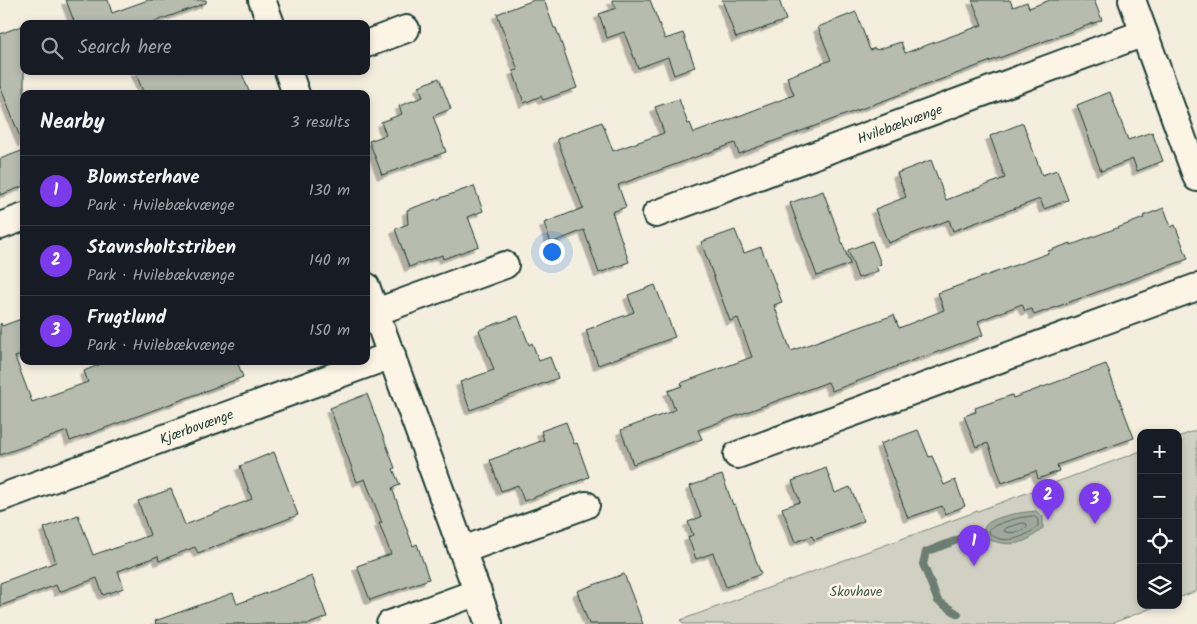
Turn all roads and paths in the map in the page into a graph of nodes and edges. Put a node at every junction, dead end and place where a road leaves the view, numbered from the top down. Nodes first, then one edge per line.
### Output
1 (262, 0) edge
2 (1132, 0) edge
3 (270, 20) edge
4 (406, 29) dead end
5 (1144, 34) junction
6 (370, 42) edge
7 (290, 75) edge
8 (295, 90) edge
9 (1197, 178) edge
10 (656, 214) dead end
11 (20, 218) edge
12 (0, 226) edge
13 (505, 265) dead end
14 (1197, 287) edge
15 (370, 296) edge
16 (376, 312) junction
17 (392, 355) junction
18 (370, 363) edge
19 (365, 365) edge
20 (737, 455) dead end
21 (0, 498) edge
22 (586, 505) dead end
23 (463, 550) junction
24 (478, 592) junction
25 (390, 624) edge
26 (489, 624) edge

1 - 3 street
2 - 5 street
4 - 6 street
5 - 9 street
5 - 10 street, Hvilebækvænge
7 - 8 street
11 - 12 street
13 - 16 street
14 - 20 street
15 - 16 street
16 - 17 street
17 - 18 street, Kjærbovænge
17 - 23 street
19 - 21 street, Kjærbovænge
22 - 23 street
23 - 24 street
24 - 25 street
24 - 26 street

